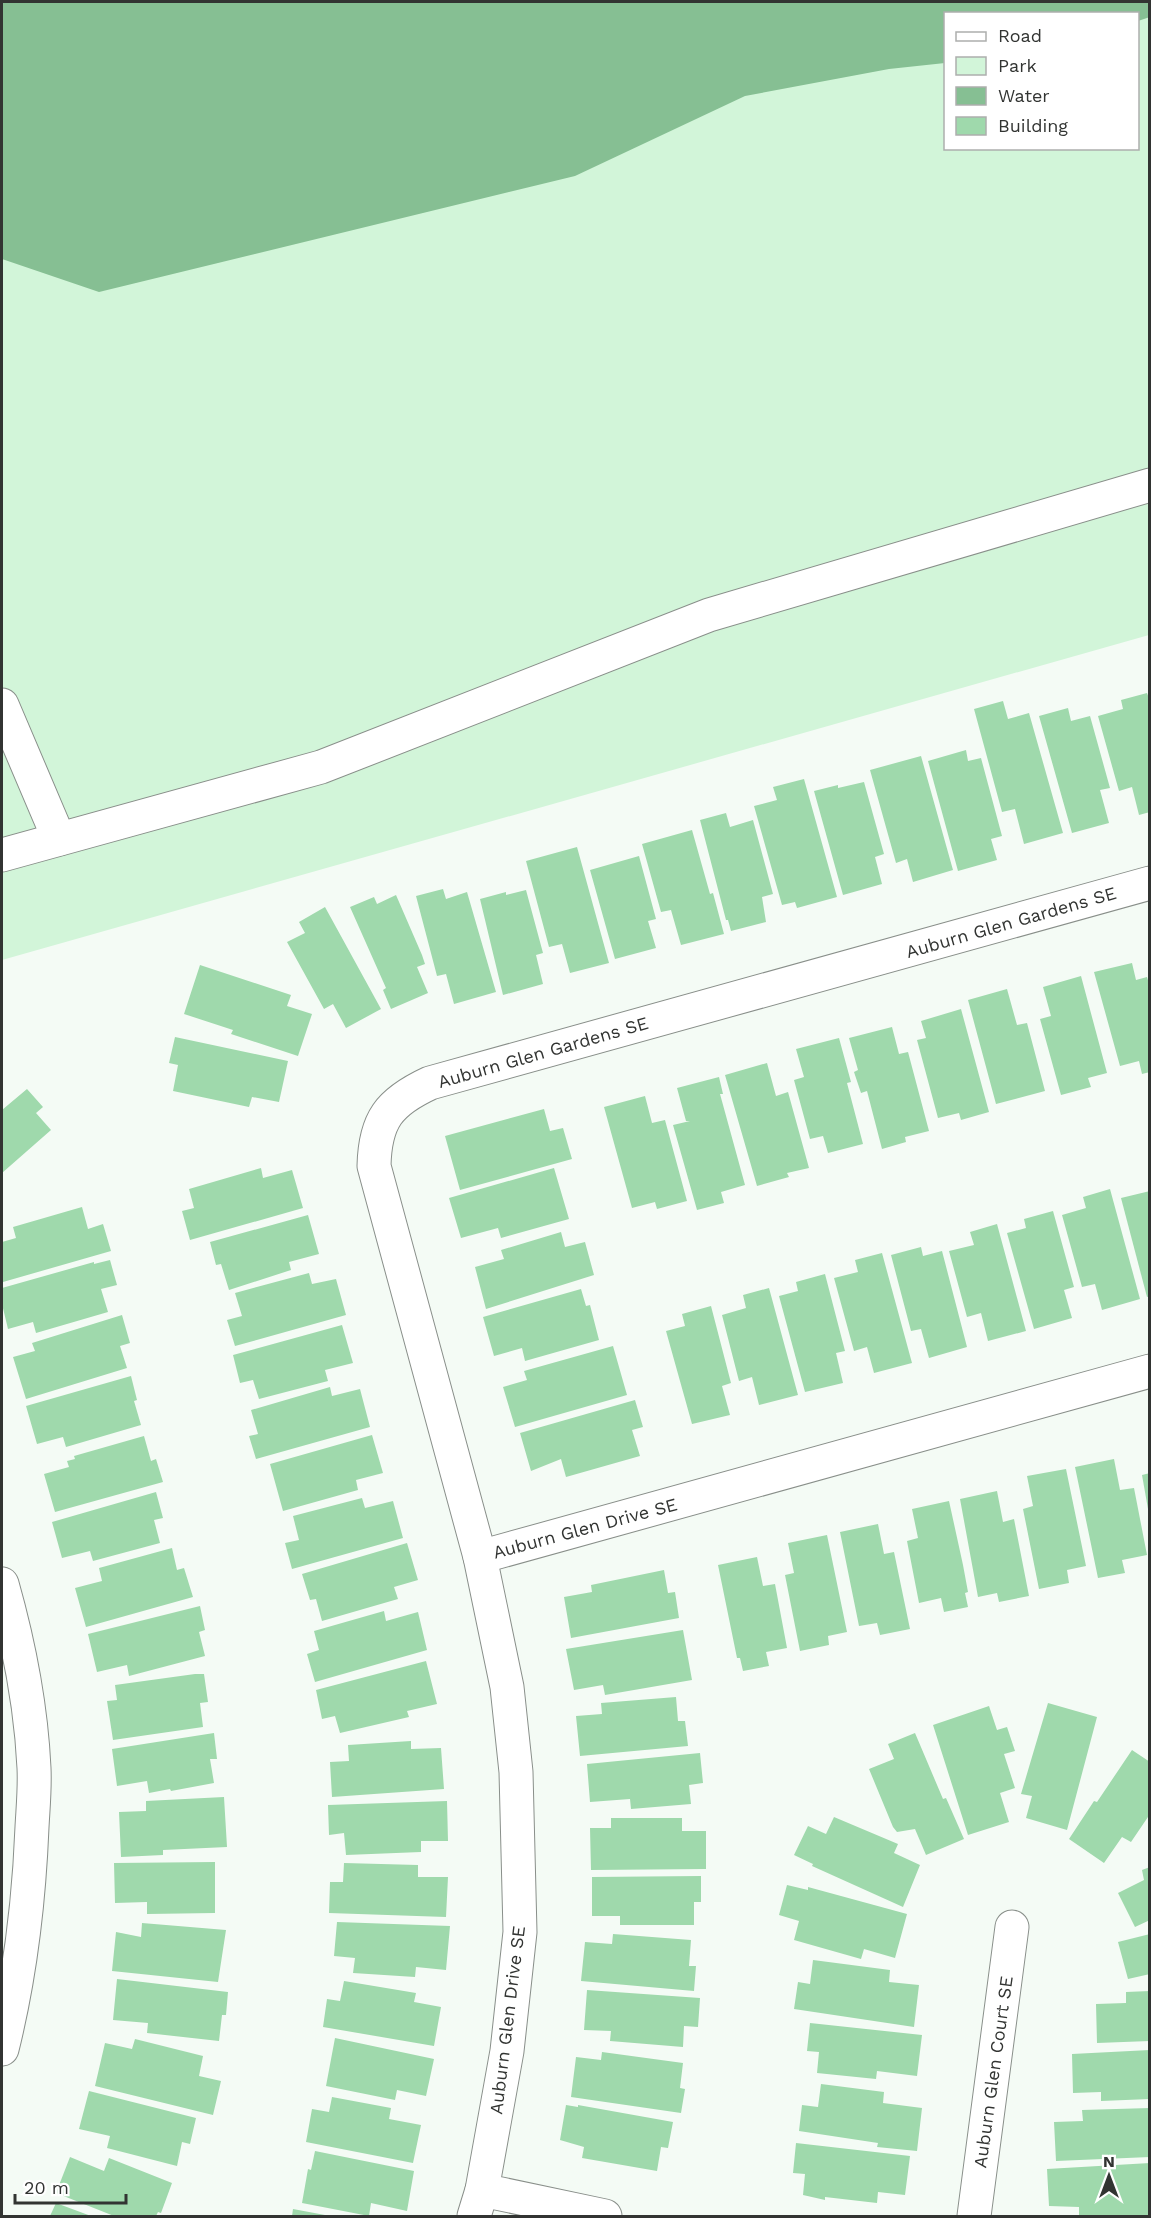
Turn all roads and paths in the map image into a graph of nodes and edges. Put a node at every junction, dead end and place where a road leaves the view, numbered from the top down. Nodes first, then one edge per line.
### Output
1 (1149, 485) edge
2 (2, 705) edge
3 (59, 839) junction
4 (2, 855) edge
5 (1149, 883) edge
6 (1149, 1371) edge
7 (480, 1557) junction
8 (2, 1584) edge
9 (1012, 1927) dead end
10 (2, 2049) edge
11 (478, 2203) edge
12 (605, 2217) edge
13 (974, 2217) edge

1 - 3 street
2 - 3 street
3 - 4 street
5 - 7 street, Auburn Glen Gardens SE
6 - 7 street, Auburn Glen Drive SE
7 - 11 street, Auburn Glen Drive SE
8 - 10 street
9 - 13 street, Auburn Glen Court SE
11 - 12 street, Auburn Glen Drive SE

